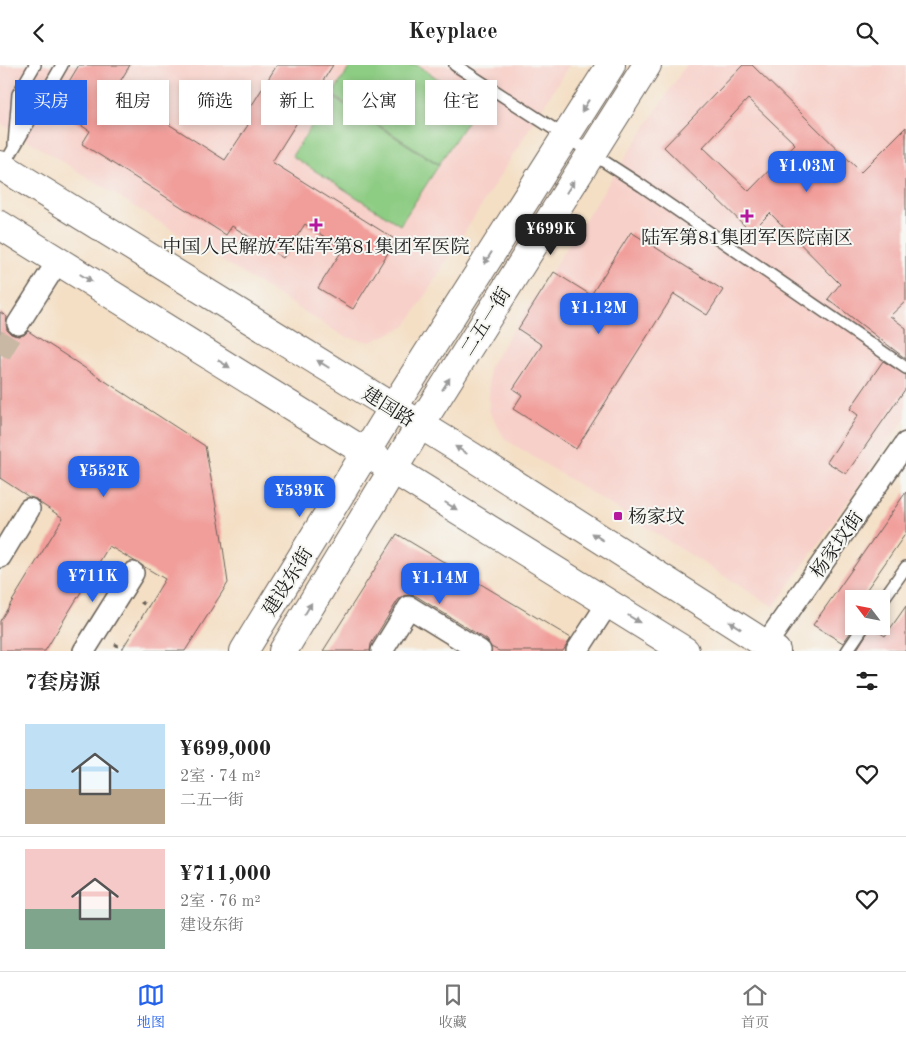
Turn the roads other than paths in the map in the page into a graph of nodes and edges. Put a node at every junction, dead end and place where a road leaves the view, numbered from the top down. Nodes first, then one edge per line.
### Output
1 (35, 65) edge
2 (62, 65) edge
3 (455, 65) edge
4 (611, 65) edge
5 (647, 65) edge
6 (566, 136) junction
7 (592, 152) junction
8 (6, 160) edge
9 (0, 225) edge
10 (58, 261) junction
11 (18, 324) tunnel mouth
12 (906, 368) edge
13 (393, 408) junction
14 (420, 425) junction
15 (906, 443) edge
16 (366, 452) junction
17 (392, 469) junction
18 (30, 509) dead end
19 (0, 557) edge
20 (906, 567) edge
21 (133, 573) dead end
22 (890, 590) edge
23 (608, 603) junction
24 (858, 635) edge
25 (771, 648) edge
26 (84, 651) edge
27 (244, 651) edge
28 (283, 651) edge
29 (382, 651) edge
30 (480, 651) edge
31 (577, 651) edge
32 (685, 651) edge
33 (847, 651) edge

1 - 8 lane
2 - 8 lane
3 - 6 lane
4 -> 6 main road, 二五一街
5 - 7 main road, 二五一街
6 - 7 lane
6 -> 13 main road, 二五一街
7 - 12 lane
14 -> 7 main road, 二五一街
13 -> 8 main road, 建国路
9 - 10 main road
10 - 11 street
10 -> 16 main road
13 - 14 main road, 建国路
13 - 16 main road, 建设东街
14 - 17 main road, 建设东街
25 -> 14 main road, 建国路
15 - 25 street, 杨家坟街
16 - 17 main road
16 - 27 main road, 建设东街
17 -> 23 main road
28 -> 17 main road, 建设东街
18 - 19 street
20 - 22 lane
21 - 26 street
23 - 31 street
23 -> 32 main road
24 - 33 lane
29 - 30 street

